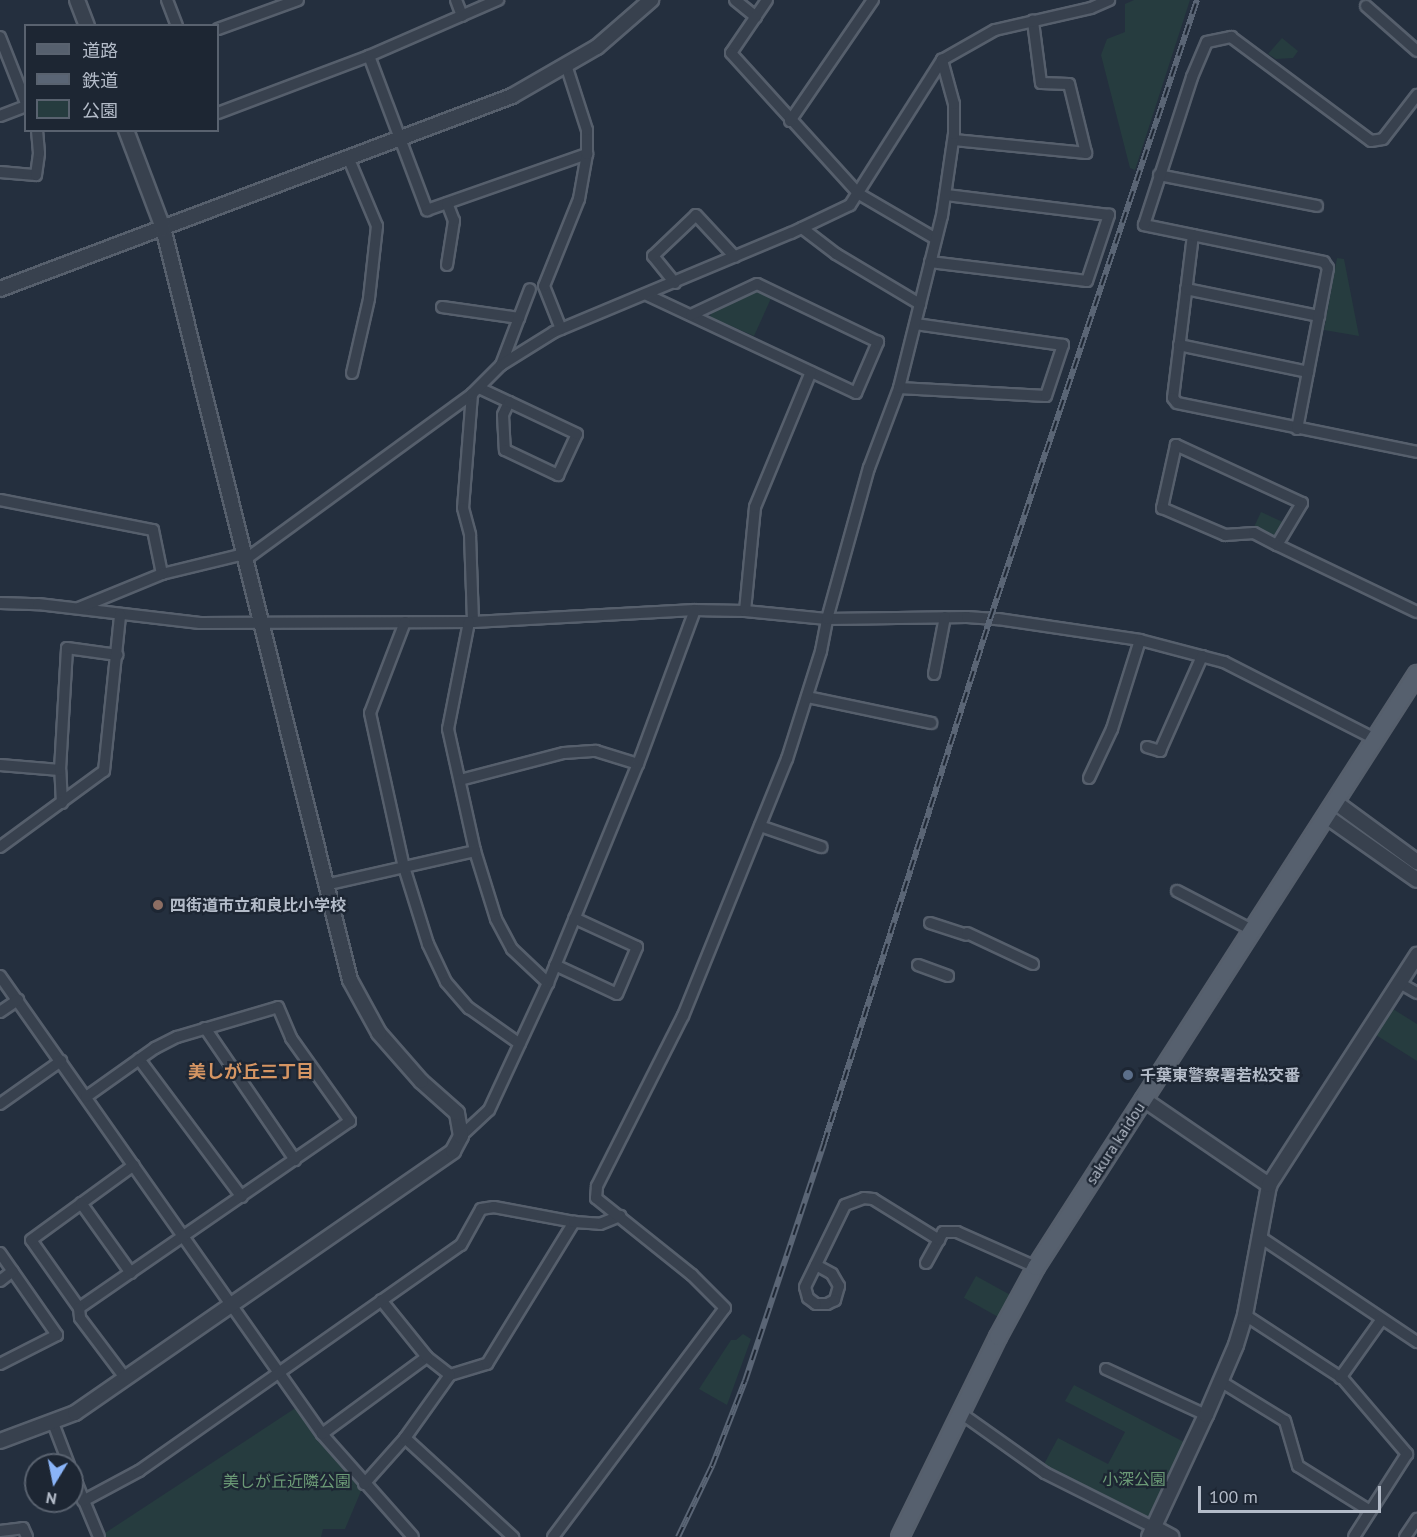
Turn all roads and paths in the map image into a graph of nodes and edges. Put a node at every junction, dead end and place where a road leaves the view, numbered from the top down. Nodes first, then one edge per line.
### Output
1 (77, 0) edge
2 (167, 0) edge
3 (298, 0) edge
4 (456, 0) edge
5 (498, 0) edge
6 (651, 0) edge
7 (735, 0) edge
8 (767, 0) edge
9 (873, 0) edge
10 (1109, 0) edge
11 (1368, 13) dead end
12 (462, 16) junction
13 (756, 17) junction
14 (1033, 21) junction
15 (86, 24) edge
16 (176, 24) edge
17 (219, 29) edge
18 (0, 37) edge
19 (1417, 51) edge
20 (369, 56) junction
21 (942, 60) junction
22 (566, 65) junction
23 (1417, 95) edge
24 (24, 100) edge
25 (24, 106) edge
26 (219, 113) edge
27 (0, 116) edge
28 (790, 121) junction
29 (37, 132) edge
30 (127, 132) edge
31 (398, 137) junction
32 (954, 140) junction
33 (587, 154) junction
34 (348, 157) junction
35 (0, 172) edge
36 (1159, 176) junction
37 (859, 194) junction
38 (946, 195) junction
39 (447, 203) junction
40 (1317, 206) dead end
41 (163, 228) junction
42 (802, 228) junction
43 (1193, 235) junction
44 (936, 239) junction
45 (735, 257) junction
46 (930, 262) junction
47 (447, 265) dead end
48 (675, 283) junction
49 (0, 289) edge
50 (530, 289) dead end
51 (1186, 289) junction
52 (646, 295) junction
53 (920, 304) junction
54 (442, 307) dead end
55 (691, 315) junction
56 (1318, 316) junction
57 (519, 318) junction
58 (915, 324) junction
59 (561, 329) junction
60 (1179, 345) junction
61 (501, 365) junction
62 (811, 372) junction
63 (1308, 372) junction
64 (352, 373) dead end
65 (899, 388) junction
66 (475, 391) junction
67 (509, 402) junction
68 (1297, 429) junction
69 (1417, 452) edge
70 (0, 500) edge
71 (1277, 545) junction
72 (245, 557) junction
73 (162, 574) junction
74 (0, 603) edge
75 (76, 609) junction
76 (695, 610) junction
77 (745, 611) junction
78 (1417, 612) edge
79 (120, 615) junction
80 (945, 617) junction
81 (827, 619) junction
82 (262, 622) junction
83 (405, 622) junction
84 (471, 622) junction
85 (1140, 640) junction
86 (118, 655) junction
87 (1202, 656) junction
88 (934, 674) dead end
89 (1417, 674) edge
90 (807, 697) junction
91 (932, 723) dead end
92 (1375, 739) junction
93 (1147, 747) dead end
94 (638, 764) junction
95 (0, 765) edge
96 (60, 770) junction
97 (1089, 778) dead end
98 (460, 780) junction
99 (62, 802) junction
100 (1331, 809) junction
101 (760, 826) junction
102 (0, 847) edge
103 (821, 847) dead end
104 (475, 851) junction
105 (1417, 862) edge
106 (404, 867) junction
107 (1417, 880) edge
108 (325, 885) junction
109 (1177, 891) dead end
110 (574, 918) junction
111 (930, 923) dead end
112 (1252, 930) junction
113 (1417, 955) edge
114 (1033, 964) dead end
115 (555, 965) junction
116 (918, 965) dead end
117 (0, 976) edge
118 (948, 976) dead end
119 (548, 982) junction
120 (1398, 982) junction
121 (1417, 993) edge
122 (18, 1000) junction
123 (0, 1012) edge
124 (205, 1028) junction
125 (520, 1044) junction
126 (140, 1059) junction
127 (61, 1061) junction
128 (86, 1097) junction
129 (1143, 1100) junction
130 (0, 1104) edge
131 (460, 1136) junction
132 (295, 1160) junction
133 (134, 1165) junction
134 (1269, 1185) junction
135 (242, 1197) junction
136 (81, 1203) junction
137 (620, 1216) junction
138 (574, 1222) junction
139 (185, 1237) junction
140 (1260, 1237) junction
141 (939, 1240) junction
142 (0, 1253) edge
143 (926, 1263) dead end
144 (816, 1265) dead end
145 (1036, 1268) junction
146 (13, 1271) junction
147 (132, 1273) junction
148 (0, 1281) edge
149 (381, 1300) junction
150 (233, 1306) junction
151 (79, 1308) junction
152 (1245, 1315) junction
153 (1382, 1319) junction
154 (1417, 1342) edge
155 (427, 1357) junction
156 (0, 1364) edge
157 (1106, 1369) dead end
158 (277, 1372) junction
159 (450, 1375) junction
160 (1340, 1378) junction
161 (126, 1379) junction
162 (1220, 1381) junction
163 (962, 1414) junction
164 (1206, 1415) junction
165 (53, 1423) junction
166 (322, 1434) junction
167 (405, 1438) junction
168 (0, 1441) edge
169 (64, 1453) edge
170 (364, 1485) junction
171 (84, 1500) edge
172 (84, 1503) edge
173 (1370, 1511) junction
174 (1417, 1520) edge
175 (0, 1531) edge
176 (1151, 1532) edge
177 (27, 1537) edge
178 (99, 1537) edge
179 (412, 1537) edge
180 (513, 1537) edge
181 (553, 1537) edge
182 (900, 1537) edge
183 (1172, 1537) edge
184 (1354, 1537) edge
185 (1405, 1537) edge

1 - 15 street
2 - 16 street
3 - 17 street
4 - 12 street
5 - 12 street
6 - 22 street
7 - 13 street
8 - 13 street
9 - 28 street
10 - 14 street
11 - 19 street
12 - 20 street
13 - 28 street
14 - 21 street
14 - 32 street
18 - 24 street
20 - 26 street
20 - 31 street
21 - 32 street
21 - 37 street
22 - 31 street
22 - 33 street
23 - 36 street
25 - 27 street
28 - 37 street
29 - 35 street
30 - 41 street
31 - 34 street
31 - 39 street
32 - 38 street
33 - 39 street
33 - 59 street
34 - 41 street
34 - 64 street
36 - 40 street
36 - 43 street
37 - 42 street
37 - 44 street
38 - 44 street
38 - 46 street
39 - 47 street
41 - 49 street
41 - 72 street
42 - 45 street
42 - 53 street
43 - 51 street
43 - 56 street
44 - 46 street
45 - 48 street
45 - 48 street
46 - 53 street
48 - 52 street
50 - 57 street
51 - 56 street
51 - 60 street
52 - 55 street
52 - 59 street
53 - 58 street
54 - 57 street
55 - 62 street
55 - 62 street
56 - 63 street
57 - 61 street
58 - 65 street
58 - 65 street
59 - 61 street
60 - 63 street
60 - 68 street
61 - 66 street
62 - 77 street
63 - 68 street
65 - 81 street
66 - 67 street
66 - 72 street
66 - 84 street
67 - 67 street
68 - 69 street
70 - 73 street
71 - 71 street
71 - 78 street
72 - 73 street
72 - 82 street
73 - 75 street
74 - 75 street
75 - 79 street
76 - 77 street
76 - 84 street
76 - 94 street
77 - 81 street
79 - 82 street
79 - 86 street
80 - 81 street
80 - 85 street
80 - 88 street
81 - 90 street
82 - 83 street
82 - 108 street
83 - 84 street
83 - 106 street
84 - 98 street
85 - 87 street
85 - 97 street
86 - 96 street
86 - 99 street
87 - 92 street
87 - 93 street
89 - 92 main road, sakura kaidou
90 - 91 street
90 - 101 street
92 - 100 main road, sakura kaidou
94 - 98 street
94 - 110 street
95 - 96 street
96 - 99 street
98 - 104 street
99 - 102 street
100 - 105 street
100 - 107 street
100 - 112 main road, sakura kaidou
101 - 103 street
101 - 137 street
104 - 106 street
104 - 119 street
106 - 108 street
106 - 125 street
108 - 131 street
109 - 112 street
110 - 115 street
110 - 115 street
111 - 114 street
112 - 129 main road, sakura kaidou
113 - 120 street
115 - 119 street
116 - 118 street
117 - 122 street
119 - 125 street
120 - 121 street
120 - 134 street
122 - 123 street
122 - 127 street
124 - 126 street
124 - 132 street
124 - 132 street
125 - 131 street
126 - 128 street
126 - 135 street
127 - 128 street
127 - 130 street
128 - 133 street
129 - 134 street
129 - 145 main road, sakura kaidou
131 - 150 street
132 - 135 street
133 - 136 street
133 - 139 street
134 - 140 street
135 - 139 street
136 - 147 street
136 - 151 street
137 - 138 street
137 - 181 street
138 - 149 street
138 - 159 street
139 - 147 street
139 - 150 street
140 - 152 street
140 - 153 street
141 - 143 street
141 - 144 street
141 - 145 street
142 - 146 street
145 - 163 main road, sakura kaidou
146 - 148 street
146 - 156 street
147 - 151 street
149 - 155 street
149 - 158 street
150 - 158 street
150 - 161 street
151 - 161 street
152 - 160 street
152 - 162 street
153 - 154 street
153 - 160 street
155 - 159 street
155 - 166 street
157 - 164 street
158 - 166 street
158 - 171 street
159 - 167 street
160 - 173 street
161 - 165 street
162 - 164 street
162 - 173 street
163 - 176 street
163 - 182 main road, sakura kaidou
164 - 176 street
165 - 168 street
165 - 169 street
166 - 170 street
167 - 170 street
167 - 180 street
170 - 179 street
172 - 178 street
173 - 184 street
174 - 185 street
175 - 177 street
176 - 183 street

